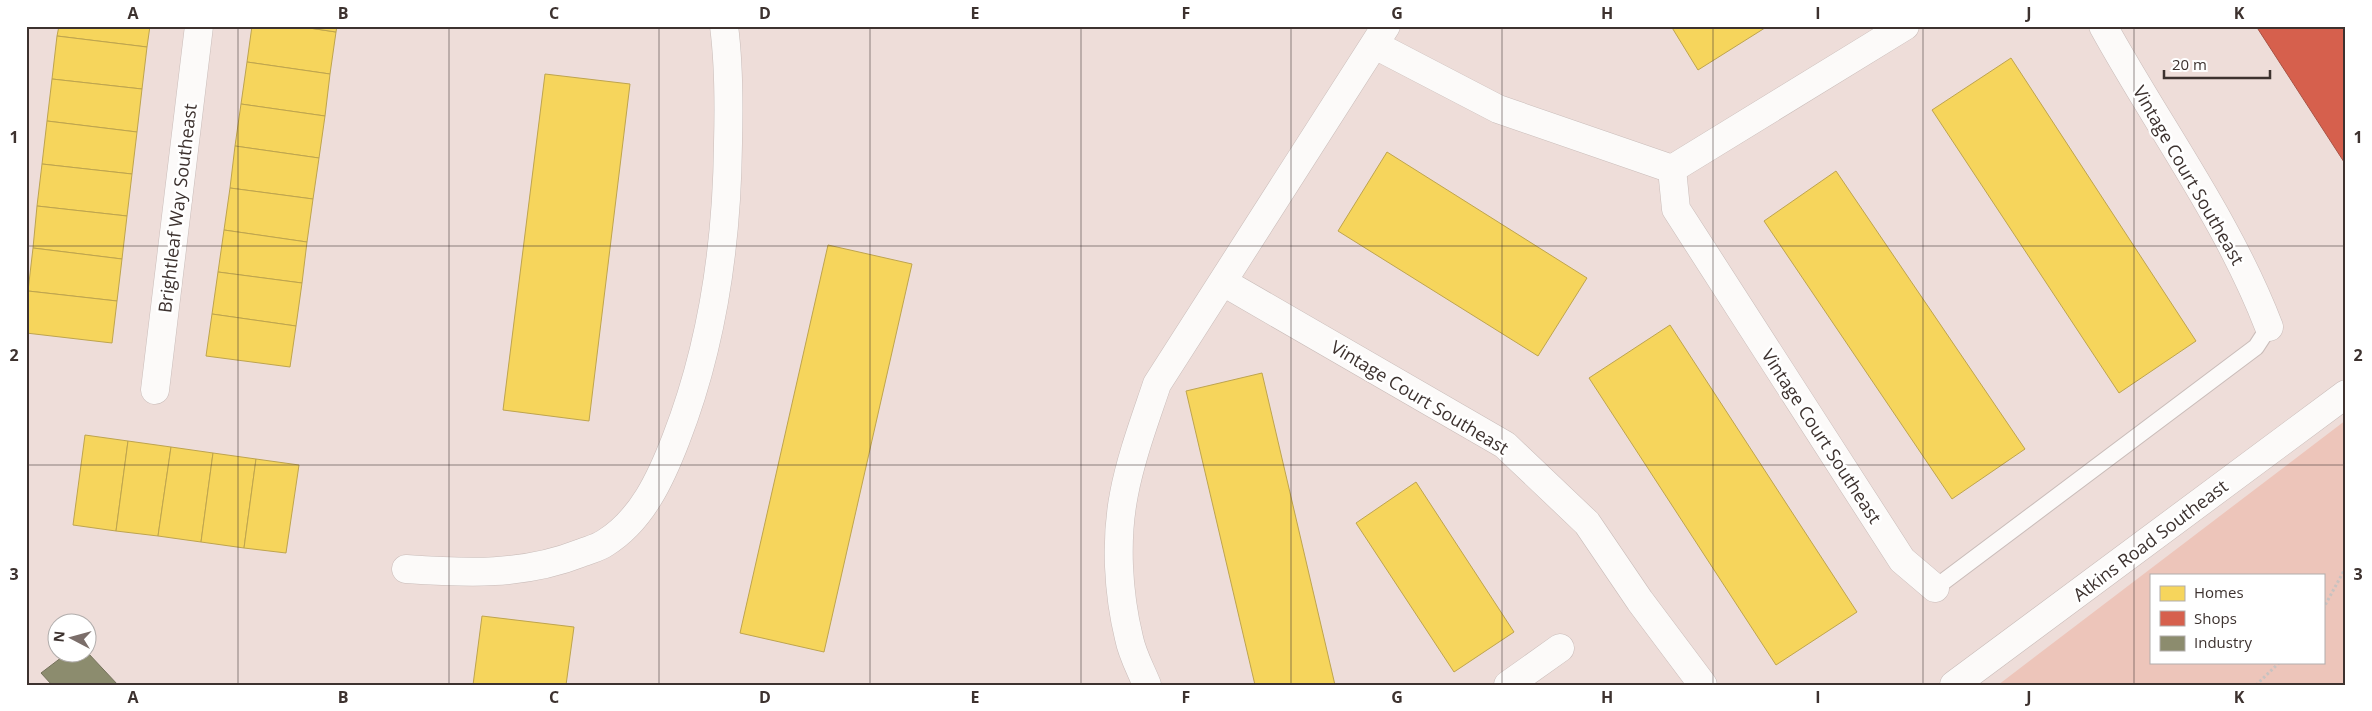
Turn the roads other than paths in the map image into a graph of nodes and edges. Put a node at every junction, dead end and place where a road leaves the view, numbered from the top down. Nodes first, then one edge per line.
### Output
1 (199, 26) edge
2 (724, 26) edge
3 (1905, 26) edge
4 (2103, 26) edge
5 (1380, 36) edge
6 (1672, 169) junction
7 (1223, 282) junction
8 (2269, 327) joint
9 (155, 390) dead end
10 (2346, 394) edge
11 (406, 569) dead end
12 (1935, 588) joint
13 (1560, 648) dead end
14 (1147, 685) edge
15 (1508, 685) edge
16 (1703, 685) edge
17 (1954, 685) edge

1 - 9 street, Brightleaf Way Southeast
2 - 11 street
3 - 6 street
4 - 8 street, Vintage Court Southeast
5 - 6 street
5 - 7 street
6 - 12 street, Vintage Court Southeast
7 - 14 street
7 - 16 street, Vintage Court Southeast
8 - 12 lane
10 - 17 street, Atkins Road Southeast
13 - 15 street

